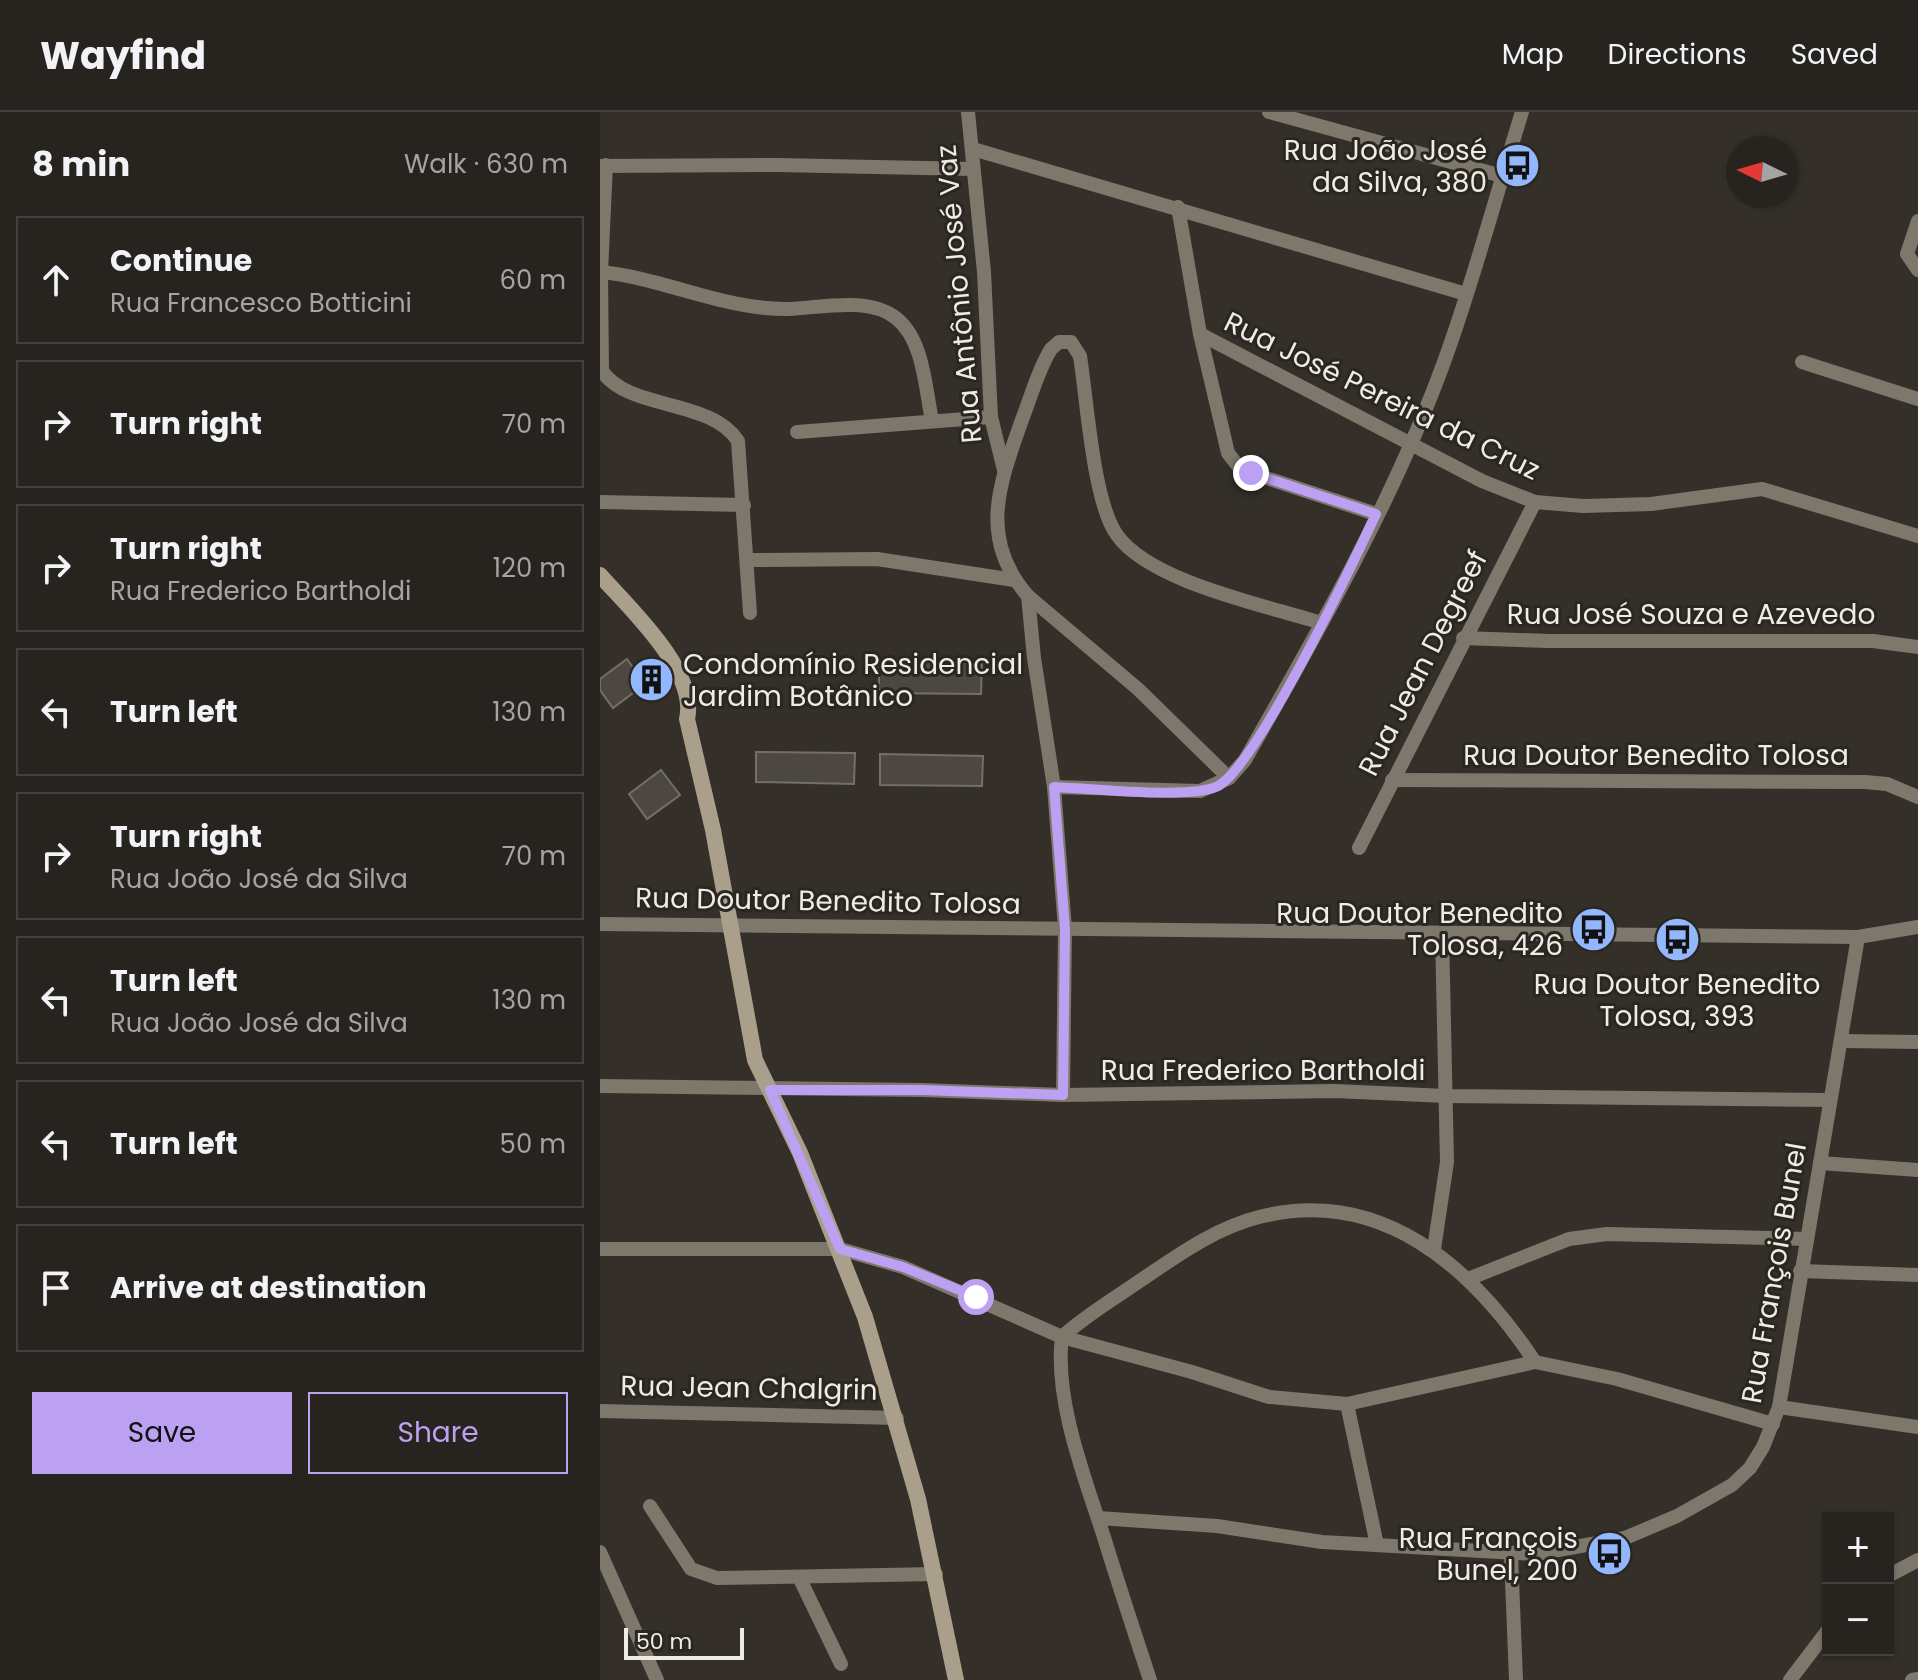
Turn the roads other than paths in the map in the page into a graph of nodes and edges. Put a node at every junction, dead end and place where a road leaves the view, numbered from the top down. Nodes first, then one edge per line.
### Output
1 (968, 112) edge
2 (1269, 112) edge
3 (1522, 112) edge
4 (973, 149) junction
5 (603, 166) edge
6 (973, 169) junction
7 (1502, 176) junction
8 (1178, 207) junction
9 (1918, 221) edge
10 (1918, 270) edge
11 (601, 272) edge
12 (1466, 294) junction
13 (1200, 334) junction
14 (1802, 362) dead end
15 (1918, 399) edge
16 (991, 417) junction
17 (932, 420) junction
18 (797, 432) dead end
19 (1409, 443) junction
20 (1004, 470) junction
21 (600, 502) edge
22 (1535, 502) junction
23 (744, 505) junction
24 (1376, 514) junction
25 (1918, 536) edge
26 (748, 560) junction
27 (600, 575) edge
28 (1014, 580) junction
29 (1028, 596) junction
30 (750, 613) dead end
31 (1321, 623) junction
32 (1463, 638) junction
33 (1918, 647) edge
34 (1229, 778) junction
35 (1392, 780) junction
36 (1054, 787) junction
37 (1918, 797) edge
38 (1359, 848) dead end
39 (600, 924) edge
40 (731, 926) junction
41 (1918, 927) edge
42 (1065, 929) junction
43 (1442, 933) junction
44 (1858, 937) junction
45 (1841, 1041) junction
46 (1918, 1042) edge
47 (600, 1086) edge
48 (770, 1090) junction
49 (1063, 1095) junction
50 (1446, 1096) junction
51 (1830, 1100) junction
52 (1820, 1163) junction
53 (1918, 1170) edge
54 (1807, 1239) junction
55 (600, 1249) edge
56 (840, 1249) junction
57 (1434, 1249) junction
58 (1800, 1271) junction
59 (1918, 1275) edge
60 (1468, 1279) junction
61 (1062, 1337) junction
62 (1535, 1362) junction
63 (1347, 1404) junction
64 (1779, 1407) junction
65 (600, 1411) edge
66 (897, 1418) junction
67 (1773, 1424) junction
68 (1918, 1427) edge
69 (650, 1506) dead end
70 (1098, 1518) junction
71 (1377, 1545) junction
72 (600, 1552) edge
73 (1511, 1555) junction
74 (1918, 1560) edge
75 (1894, 1573) edge
76 (936, 1574) junction
77 (799, 1577) junction
78 (1822, 1638) edge
79 (841, 1664) dead end
80 (1918, 1679) edge
81 (657, 1680) edge
82 (956, 1680) edge
83 (1150, 1680) edge
84 (1516, 1680) edge
85 (1790, 1680) edge
86 (1912, 1680) edge

1 - 4 street, Rua Antônio José Vaz
2 - 7 street
3 - 7 street
4 - 6 street, Rua Antônio José Vaz
4 - 8 street
5 - 6 street
5 - 11 street
6 - 16 street, Rua Antônio José Vaz
7 - 12 street
8 - 12 street
8 - 13 street
9 - 10 street
11 - 17 street
11 - 23 street
12 - 19 street
13 - 19 street, Rua José Pereira da Cruz
13 - 24 street
14 - 15 street
16 - 17 street
16 - 20 street, Rua Antônio José Vaz
17 - 18 street
19 - 22 street, Rua José Pereira da Cruz
19 - 24 street
20 - 28 street
20 - 31 street
21 - 23 street
22 - 25 street, Rua José Pereira da Cruz
22 - 32 street, Rua Jean Degreef
23 - 26 street
24 - 31 street
26 - 28 street
26 - 30 street
27 - 40 main road
28 - 29 street
29 - 34 street
29 - 36 street
31 - 34 street
32 - 33 street, Rua José Souza e Azevedo
32 - 35 street, Rua Jean Degreef
34 - 36 street
35 - 37 street, Rua Doutor Benedito Tolosa
35 - 38 street, Rua Jean Degreef
36 - 42 street
39 - 40 street, Rua Doutor Benedito Tolosa
40 - 42 street, Rua Doutor Benedito Tolosa
40 - 48 main road
41 - 44 street, Rua Doutor Benedito Tolosa
42 - 43 street, Rua Doutor Benedito Tolosa
42 - 49 street
43 - 44 street, Rua Doutor Benedito Tolosa
43 - 50 street
44 - 45 street, Rua François Bunel
45 - 46 street
45 - 51 street, Rua François Bunel
47 - 48 street, Rua Frederico Bartholdi
48 - 49 street, Rua Frederico Bartholdi
48 - 56 main road
49 - 50 street, Rua Frederico Bartholdi
50 - 51 street, Rua Frederico Bartholdi
50 - 57 street
51 - 52 street, Rua François Bunel
52 - 53 street
52 - 54 street, Rua François Bunel
54 - 58 street, Rua François Bunel
54 - 60 street
55 - 56 street
56 - 61 street
56 - 66 main road
57 - 60 street
57 - 61 street
58 - 59 street
58 - 64 street, Rua François Bunel
60 - 62 street
61 - 63 street
61 - 70 street
62 - 63 street
62 - 67 street
63 - 71 street
64 - 67 street, Rua François Bunel
64 - 68 street
65 - 66 street, Rua Jean Chalgrin
66 - 76 main road
67 - 73 street, Rua François Bunel
69 - 77 street
70 - 71 street, Rua François Bunel
70 - 83 street
71 - 73 street, Rua François Bunel
72 - 81 street
73 - 84 street
74 - 75 street
76 - 77 street
76 - 82 main road
77 - 79 street
78 - 85 street
80 - 86 street

